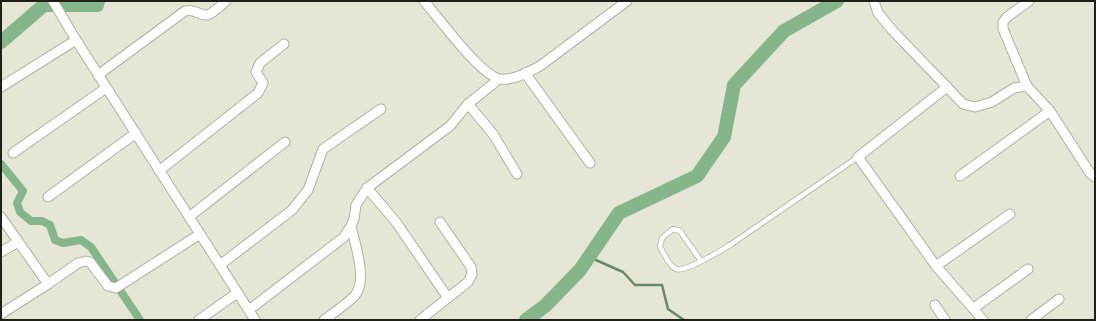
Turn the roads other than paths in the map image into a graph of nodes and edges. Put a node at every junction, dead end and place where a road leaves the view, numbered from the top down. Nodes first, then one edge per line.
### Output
1 (226, 1) edge
2 (424, 1) edge
3 (627, 1) edge
4 (874, 1) edge
5 (1029, 1) edge
6 (55, 4) edge
7 (76, 40) junction
8 (284, 44) dead end
9 (525, 73) junction
10 (98, 76) junction
11 (499, 79) junction
12 (1027, 86) junction
13 (1, 87) edge
14 (947, 87) junction
15 (106, 88) junction
16 (468, 104) junction
17 (381, 109) dead end
18 (1050, 111) junction
19 (136, 133) junction
20 (285, 142) dead end
21 (13, 153) dead end
22 (858, 157) junction
23 (590, 163) dead end
24 (159, 171) junction
25 (517, 174) dead end
26 (960, 176) dead end
27 (1095, 177) edge
28 (367, 188) junction
29 (48, 197) dead end
30 (1010, 214) dead end
31 (1, 217) edge
32 (189, 217) junction
33 (440, 222) dead end
34 (351, 226) junction
35 (200, 234) junction
36 (18, 242) junction
37 (1, 252) edge
38 (701, 261) junction
39 (220, 265) junction
40 (936, 266) junction
41 (1028, 269) dead end
42 (48, 284) junction
43 (237, 293) junction
44 (448, 298) junction
45 (1059, 299) dead end
46 (935, 305) dead end
47 (974, 308) junction
48 (249, 310) junction
49 (1, 314) edge
50 (199, 320) edge
51 (255, 320) edge
52 (324, 320) edge
53 (420, 320) edge
54 (945, 320) edge
55 (983, 320) edge
56 (1031, 320) edge

1 - 10 street
2 - 11 street
3 - 9 street
4 - 14 street
5 - 12 street
6 - 7 street
7 - 10 street
7 - 13 street
8 - 24 street
9 - 11 street
9 - 23 street
10 - 15 street
11 - 16 street
12 - 14 street
12 - 18 street
14 - 22 street
15 - 19 street
15 - 21 street
16 - 25 street
16 - 28 street
17 - 39 street
18 - 26 street
18 - 27 street
19 - 24 street
19 - 29 street
20 - 32 street
22 - 38 lane
22 - 40 street
24 - 32 street
28 - 34 street
28 - 44 street
30 - 40 street
31 - 36 street
32 - 35 street
33 - 44 street
34 - 48 street
34 - 52 street
35 - 39 street
35 - 42 street
36 - 37 street
36 - 42 street
38 - 38 lane
39 - 43 street
40 - 47 street
41 - 47 street
42 - 49 street
43 - 48 street
43 - 50 street
44 - 53 street
45 - 56 street
46 - 54 street
47 - 55 street
48 - 51 street

